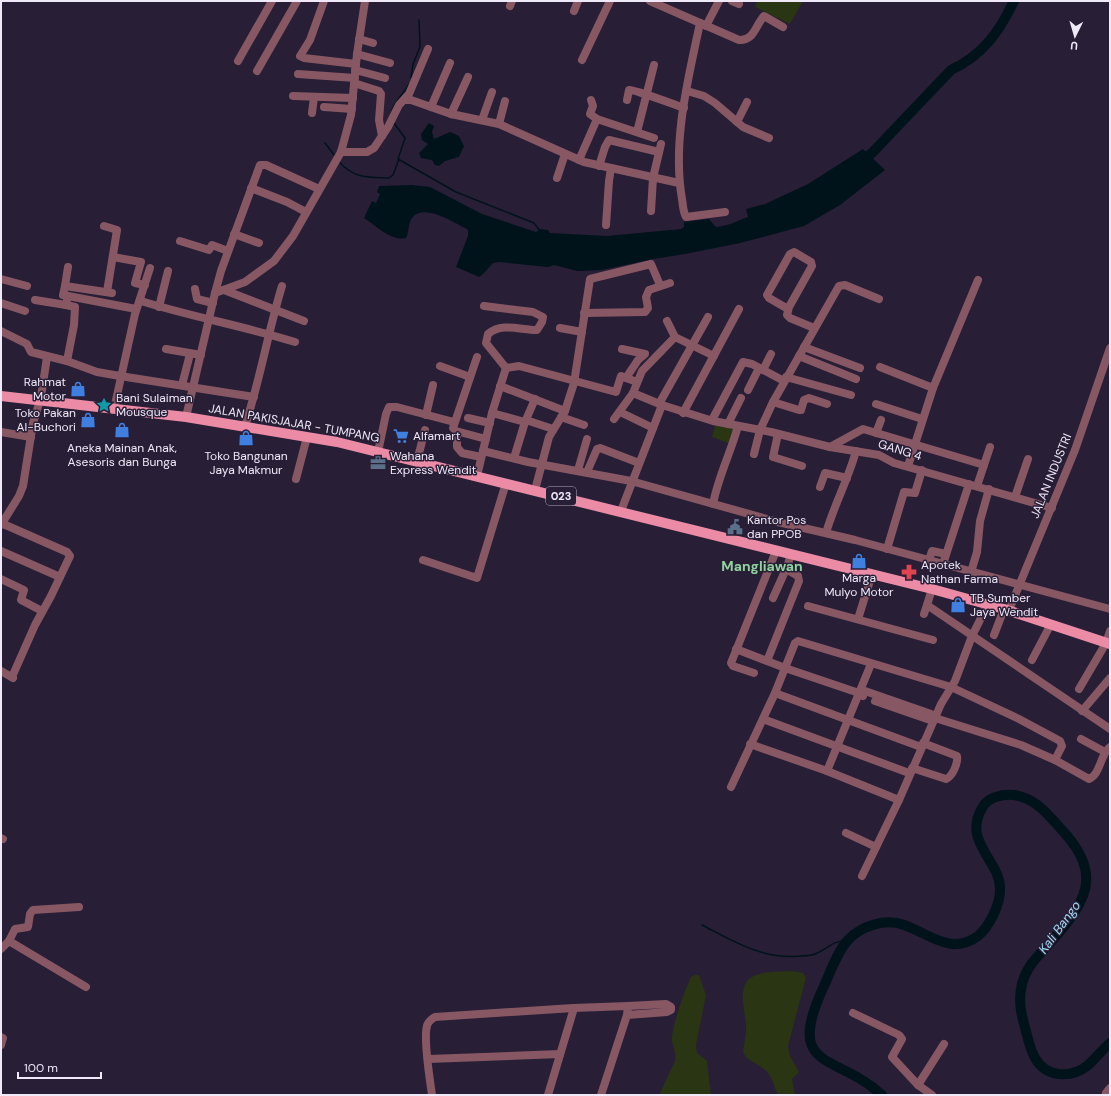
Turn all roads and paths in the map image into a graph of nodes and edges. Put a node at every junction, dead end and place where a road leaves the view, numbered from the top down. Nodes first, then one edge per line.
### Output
1 (272, 1) edge
2 (297, 1) edge
3 (324, 1) edge
4 (365, 1) edge
5 (578, 1) edge
6 (610, 1) edge
7 (650, 1) edge
8 (719, 1) edge
9 (574, 11) dead end
10 (703, 24) junction
11 (783, 27) dead end
12 (359, 39) junction
13 (373, 43) dead end
14 (428, 49) dead end
15 (357, 54) junction
16 (582, 60) dead end
17 (238, 61) dead end
18 (380, 61) junction
19 (390, 63) dead end
20 (450, 63) dead end
21 (654, 65) dead end
22 (257, 71) dead end
23 (298, 74) dead end
24 (355, 74) junction
25 (376, 76) junction
26 (468, 76) dead end
27 (385, 78) dead end
28 (687, 91) junction
29 (492, 92) dead end
30 (646, 95) junction
31 (293, 96) dead end
32 (314, 97) junction
33 (353, 98) junction
34 (404, 100) junction
35 (591, 100) dead end
36 (627, 100) dead end
37 (505, 101) dead end
38 (747, 102) dead end
39 (324, 106) dead end
40 (431, 107) junction
41 (684, 108) junction
42 (352, 109) junction
43 (312, 113) dead end
44 (451, 114) junction
45 (597, 119) junction
46 (482, 120) junction
47 (737, 122) junction
48 (499, 124) junction
49 (637, 132) junction
50 (382, 136) junction
51 (654, 138) dead end
52 (769, 138) dead end
53 (565, 154) junction
54 (338, 156) junction
55 (579, 160) junction
56 (599, 166) junction
57 (611, 168) junction
58 (556, 178) dead end
59 (652, 178) junction
60 (679, 183) junction
61 (251, 188) junction
62 (319, 189) junction
63 (651, 211) dead end
64 (306, 212) junction
65 (725, 212) dead end
66 (606, 225) dead end
67 (104, 226) dead end
68 (234, 234) junction
69 (180, 241) dead end
70 (259, 243) dead end
71 (228, 251) junction
72 (113, 257) junction
73 (68, 267) dead end
74 (150, 268) dead end
75 (168, 271) dead end
76 (1, 279) edge
77 (978, 280) dead end
78 (670, 283) dead end
79 (145, 285) junction
80 (660, 285) junction
81 (27, 286) dead end
82 (64, 286) junction
83 (282, 286) dead end
84 (195, 289) dead end
85 (224, 290) junction
86 (215, 293) junction
87 (35, 300) dead end
88 (879, 300) dead end
89 (67, 301) junction
90 (1, 302) edge
91 (213, 304) junction
92 (138, 305) junction
93 (484, 306) dead end
94 (159, 307) junction
95 (739, 308) dead end
96 (788, 309) junction
97 (275, 310) junction
98 (25, 311) dead end
99 (584, 313) junction
100 (708, 317) dead end
101 (210, 318) junction
102 (304, 321) dead end
103 (667, 321) dead end
104 (560, 328) dead end
105 (814, 328) junction
106 (1, 331) edge
107 (582, 332) junction
108 (268, 334) junction
109 (675, 337) junction
110 (295, 342) dead end
111 (692, 346) junction
112 (804, 347) junction
113 (1110, 348) edge
114 (166, 349) dead end
115 (622, 349) dead end
116 (190, 354) junction
117 (771, 354) dead end
118 (201, 355) junction
119 (714, 356) junction
120 (799, 356) junction
121 (47, 357) junction
122 (477, 357) dead end
123 (67, 361) junction
124 (440, 366) dead end
125 (880, 367) dead end
126 (506, 368) junction
127 (860, 368) dead end
128 (761, 369) junction
129 (120, 376) junction
130 (470, 377) junction
131 (626, 378) junction
132 (785, 379) junction
133 (856, 379) dead end
134 (574, 382) junction
135 (637, 382) junction
136 (182, 385) junction
137 (433, 385) dead end
138 (500, 386) junction
139 (192, 387) junction
140 (933, 388) junction
141 (748, 390) dead end
142 (633, 393) junction
143 (851, 395) dead end
144 (1, 396) edge
145 (254, 397) junction
146 (741, 398) dead end
147 (535, 399) junction
148 (39, 400) junction
149 (773, 402) junction
150 (827, 404) dead end
151 (876, 404) dead end
152 (661, 405) junction
153 (114, 409) junction
154 (620, 412) junction
155 (492, 413) junction
156 (683, 413) junction
157 (426, 414) junction
158 (563, 414) junction
159 (186, 417) junction
160 (468, 418) dead end
161 (614, 419) dead end
162 (922, 419) junction
163 (712, 420) junction
164 (880, 420) dead end
165 (526, 421) junction
166 (454, 422) junction
167 (490, 423) junction
168 (728, 424) junction
169 (584, 425) dead end
170 (245, 426) junction
171 (738, 426) junction
172 (653, 428) junction
173 (553, 429) junction
174 (425, 430) dead end
175 (760, 430) junction
176 (1, 432) edge
177 (876, 433) junction
178 (778, 434) junction
179 (31, 437) junction
180 (307, 437) junction
181 (457, 439) dead end
182 (486, 439) junction
183 (587, 439) dead end
184 (915, 443) junction
185 (830, 447) junction
186 (990, 447) dead end
187 (856, 451) junction
188 (378, 452) junction
189 (482, 454) junction
190 (754, 454) dead end
191 (514, 458) junction
192 (1028, 459) dead end
193 (417, 462) junction
194 (542, 463) junction
195 (639, 463) junction
196 (984, 465) junction
197 (802, 466) dead end
198 (908, 466) junction
199 (578, 470) junction
200 (922, 470) junction
201 (587, 472) junction
202 (477, 476) junction
203 (296, 478) dead end
204 (847, 478) junction
205 (631, 481) junction
206 (506, 483) junction
207 (973, 485) junction
208 (820, 487) dead end
209 (989, 489) junction
210 (535, 490) junction
211 (1016, 497) junction
212 (713, 504) junction
213 (1052, 508) junction
214 (620, 511) junction
215 (1, 524) edge
216 (826, 534) junction
217 (887, 549) junction
218 (1, 550) edge
219 (776, 551) junction
220 (946, 554) junction
221 (791, 555) junction
222 (423, 560) dead end
223 (929, 560) junction
224 (943, 564) junction
225 (786, 569) junction
226 (971, 572) junction
227 (872, 574) junction
228 (60, 577) junction
229 (1, 578) edge
230 (1019, 584) junction
231 (932, 589) junction
232 (773, 598) dead end
233 (988, 604) junction
234 (926, 605) junction
235 (808, 606) dead end
236 (1007, 609) junction
237 (1110, 609) edge
238 (42, 611) junction
239 (924, 614) dead end
240 (858, 619) junction
241 (1051, 624) junction
242 (1110, 631) edge
243 (994, 635) dead end
244 (972, 636) junction
245 (933, 640) dead end
246 (1108, 644) edge
247 (736, 649) junction
248 (1032, 660) dead end
249 (767, 661) junction
250 (871, 664) junction
251 (785, 668) junction
252 (1, 671) edge
253 (754, 673) dead end
254 (1110, 678) edge
255 (951, 687) junction
256 (1079, 689) dead end
257 (775, 693) junction
258 (859, 693) junction
259 (1082, 711) junction
260 (935, 718) junction
261 (763, 719) junction
262 (847, 720) junction
263 (1110, 729) edge
264 (1081, 739) dead end
265 (750, 744) junction
266 (922, 745) junction
267 (836, 747) junction
268 (1108, 750) edge
269 (1056, 760) junction
270 (910, 770) junction
271 (827, 771) junction
272 (731, 787) dead end
273 (898, 800) junction
274 (846, 833) dead end
275 (876, 847) junction
276 (862, 876) dead end
277 (79, 907) dead end
278 (9, 941) junction
279 (1, 949) edge
280 (86, 987) dead end
281 (574, 1008) junction
282 (853, 1013) dead end
283 (1, 1037) edge
284 (944, 1044) dead end
285 (1, 1045) edge
286 (560, 1054) junction
287 (428, 1059) junction
288 (918, 1085) junction
289 (432, 1095) edge
290 (548, 1095) edge
291 (601, 1095) edge
292 (932, 1095) edge

1 - 17 street
2 - 22 street
3 - 24 street
4 - 12 street
5 - 9 street
6 - 16 street
7 - 10 street
8 - 10 street
10 - 11 street
10 - 28 street
12 - 13 street
12 - 15 street
14 - 34 street
15 - 18 street
15 - 24 street
18 - 19 street
18 - 25 street
20 - 40 street
21 - 30 street
23 - 24 street
24 - 25 street
24 - 33 street
24 - 50 street
25 - 27 street
26 - 44 street
28 - 41 street
28 - 47 street
29 - 46 street
30 - 36 street
30 - 41 street
30 - 49 street
31 - 32 street
32 - 33 street
32 - 43 street
33 - 42 street
34 - 40 street
34 - 50 street
35 - 45 street
37 - 48 street
38 - 47 street
39 - 42 street
40 - 44 street
41 - 60 street
42 - 54 street
44 - 46 street
45 - 49 street
45 - 55 street
46 - 48 street
47 - 52 street
48 - 53 street
49 - 51 street
50 - 54 street
53 - 55 street
53 - 58 street
54 - 62 street
55 - 56 street
56 - 57 street
56 - 59 street
57 - 59 street
57 - 66 street
59 - 60 street
59 - 63 street
60 - 65 street
61 - 62 street
61 - 64 street
61 - 68 street
62 - 64 street
64 - 85 street
67 - 72 street
68 - 70 street
68 - 71 street
69 - 71 street
71 - 86 street
72 - 79 street
72 - 82 street
73 - 82 street
74 - 79 street
75 - 94 street
76 - 81 street
77 - 140 street
78 - 80 street
79 - 92 street
80 - 99 street
80 - 99 street
82 - 89 street
83 - 97 street
84 - 91 street
85 - 86 street
85 - 97 street
86 - 91 street
87 - 89 street
88 - 105 street
89 - 92 street
89 - 123 street
90 - 98 street
91 - 101 street
92 - 94 street
92 - 129 street
93 - 126 street
94 - 101 street
95 - 119 street
96 - 96 street
96 - 105 street
97 - 102 street
97 - 108 street
99 - 107 street
100 - 111 street
101 - 108 street
101 - 118 street
103 - 109 street
104 - 107 street
105 - 112 street
106 - 121 street
107 - 134 street
108 - 110 street
108 - 145 street
109 - 111 street
109 - 135 street
111 - 119 street
111 - 152 street
112 - 120 street
112 - 127 street
113 - 213 street, JALAN INDUSTRI
114 - 116 street
115 - 131 street
116 - 118 street
116 - 136 street
117 - 128 street
118 - 139 street
119 - 156 street
120 - 132 street
120 - 133 street
121 - 123 street
121 - 148 street
122 - 130 street
123 - 129 street
124 - 130 street
125 - 140 street
126 - 134 street
126 - 138 street
128 - 132 street
128 - 141 street
128 - 163 street
129 - 136 street
129 - 153 street
130 - 166 street
131 - 134 street
131 - 135 street
132 - 143 street
132 - 149 street
134 - 158 street
135 - 142 street
136 - 139 street
137 - 157 street
138 - 147 street
138 - 155 street
139 - 145 street
139 - 159 street
140 - 162 street
142 - 152 street, GANG 4
142 - 154 street
144 - 148 main road, JALAN PAKISJAJAR - TUMPANG / 023
145 - 170 street
146 - 168 street
147 - 158 street
147 - 165 street
148 - 153 main road, JALAN PAKISJAJAR - TUMPANG / 023
148 - 179 street
149 - 150 street
149 - 175 street
151 - 162 street
152 - 156 street, GANG 4
152 - 172 street
153 - 159 main road, JALAN PAKISJAJAR - TUMPANG / 023
154 - 161 street
154 - 172 street
155 - 165 street
155 - 167 street
156 - 163 street, GANG 4
157 - 166 street
157 - 188 street
158 - 169 street
158 - 173 street
159 - 170 main road, JALAN PAKISJAJAR - TUMPANG / 023
160 - 167 street
162 - 184 street
163 - 168 street, GANG 4
164 - 177 street
165 - 173 street
165 - 191 street
166 - 182 street
167 - 182 street
168 - 171 street, GANG 4
170 - 180 main road, JALAN PAKISJAJAR - TUMPANG / 023
171 - 175 street, GANG 4
171 - 212 street
172 - 195 street
173 - 194 street
174 - 193 street
175 - 178 street, GANG 4
175 - 190 street
176 - 179 street
177 - 184 street
177 - 185 street
178 - 185 street, GANG 4
178 - 197 street
179 - 215 street
180 - 188 main road, JALAN PAKISJAJAR - TUMPANG / 023
180 - 203 street
181 - 189 street
182 - 189 street
183 - 199 street
184 - 196 street
184 - 198 street
185 - 187 street, GANG 4
186 - 196 street
187 - 198 street, GANG 4
187 - 204 street
188 - 193 main road, JALAN PAKISJAJAR - TUMPANG / 023
189 - 191 street
189 - 202 street
191 - 194 street
192 - 211 street
193 - 202 main road, JALAN PAKISJAJAR - TUMPANG / 023
194 - 199 street
194 - 210 street
195 - 201 street
195 - 205 street
196 - 207 street
198 - 200 street, GANG 4
199 - 201 street
200 - 207 street, GANG 4
200 - 217 street
201 - 205 street
202 - 206 main road, JALAN PAKISJAJAR - TUMPANG / 023
204 - 208 street
204 - 216 street
205 - 212 street
205 - 214 street
206 - 210 main road, JALAN PAKISJAJAR - TUMPANG / 023
206 - 222 street
207 - 209 street, GANG 4
207 - 220 street
209 - 211 street, GANG 4
209 - 226 street
210 - 214 main road, JALAN PAKISJAJAR - TUMPANG / 023
211 - 213 street, GANG 4
212 - 216 street
213 - 230 street, JALAN INDUSTRI
214 - 219 main road, JALAN PAKISJAJAR - TUMPANG / 023
215 - 228 street
216 - 217 street
217 - 223 street
218 - 228 street
219 - 221 main road, JALAN PAKISJAJAR - TUMPANG / 023
219 - 247 street
220 - 223 street
220 - 224 street
221 - 225 street
221 - 227 main road, JALAN PAKISJAJAR - TUMPANG / 023
223 - 224 street
224 - 226 street
225 - 232 street
225 - 249 street
226 - 230 street
227 - 231 main road, JALAN PAKISJAJAR - TUMPANG / 023
227 - 240 street
228 - 238 street
229 - 238 street
230 - 236 street, JALAN INDUSTRI
230 - 237 street
231 - 233 main road, JALAN PAKISJAJAR - TUMPANG / 023
231 - 234 street
233 - 236 main road, JALAN PAKISJAJAR - TUMPANG / 023
233 - 244 street
234 - 239 street
234 - 244 street
235 - 240 street
236 - 241 main road, JALAN PAKISJAJAR - TUMPANG / 023
236 - 243 street, JALAN INDUSTRI
238 - 252 street
240 - 245 street
241 - 246 main road, JALAN PAKISJAJAR - TUMPANG / 023
241 - 248 street
242 - 246 street
244 - 255 street
244 - 259 street
246 - 256 street
247 - 249 street
247 - 253 street
249 - 251 street
250 - 251 street
250 - 255 street
250 - 258 street
251 - 257 street
251 - 258 street
254 - 259 street
255 - 260 street
255 - 269 street
257 - 261 street
257 - 262 street
258 - 260 street
258 - 262 street
259 - 263 street
260 - 266 street
260 - 269 street
261 - 265 street
261 - 267 street
262 - 266 street
262 - 267 street
264 - 268 street
265 - 271 street
265 - 272 street
266 - 270 street
266 - 270 street
267 - 270 street
267 - 271 street
268 - 269 street
270 - 273 street
271 - 273 street
273 - 275 street
274 - 275 street
275 - 276 street
277 - 278 street
278 - 279 street
278 - 280 street
281 - 286 street
281 - 287 street
281 - 291 street
282 - 288 street
283 - 285 street
284 - 288 street
286 - 287 street
286 - 290 street
287 - 289 street
288 - 292 street

